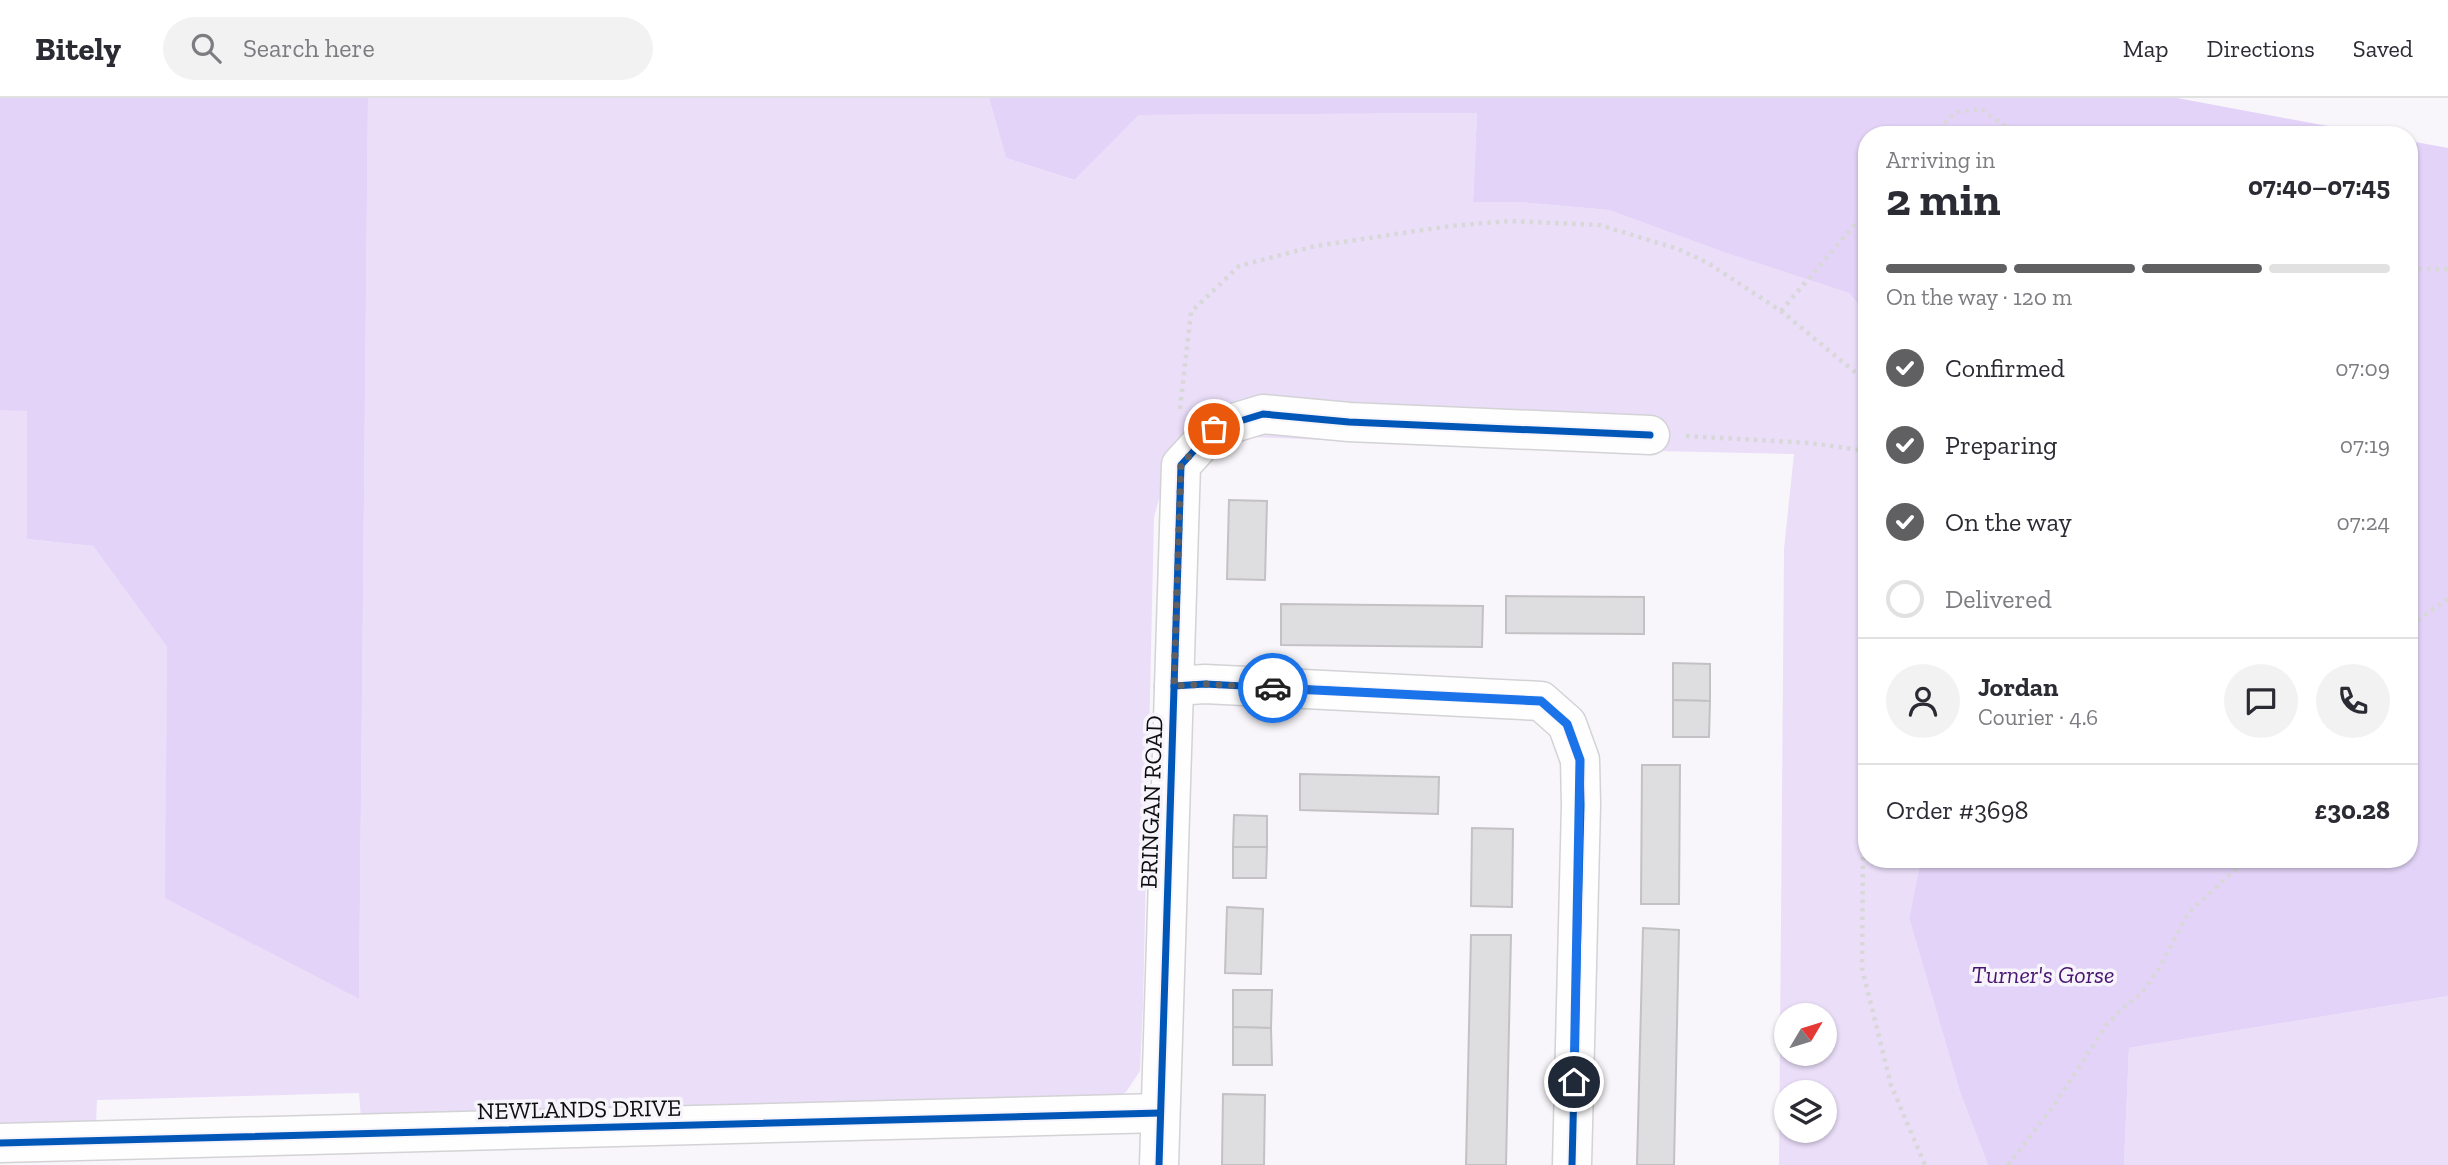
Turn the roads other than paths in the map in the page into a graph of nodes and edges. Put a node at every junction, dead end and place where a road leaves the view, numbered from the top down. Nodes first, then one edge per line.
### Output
1 (1650, 435) road end
2 (1174, 686) junction
3 (1160, 1114) junction
4 (0, 1143) edge
5 (1159, 1165) edge
6 (1572, 1165) edge

1 - 2 street, BRINGAN ROAD
2 - 3 street, BRINGAN ROAD
2 - 6 street
3 - 4 street, NEWLANDS DRIVE
3 - 5 street, BRINGAN ROAD

